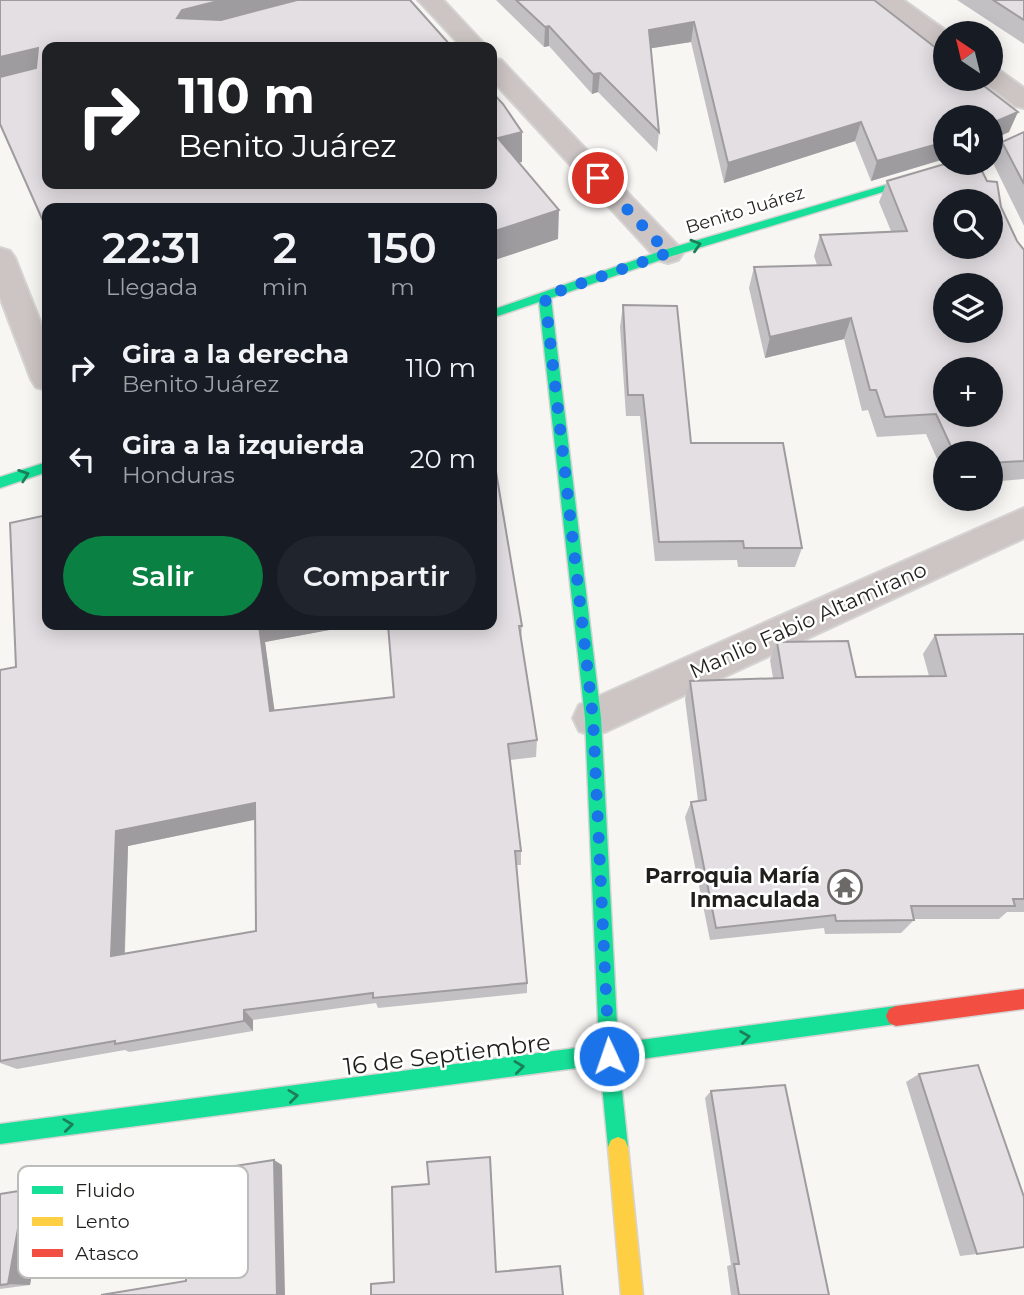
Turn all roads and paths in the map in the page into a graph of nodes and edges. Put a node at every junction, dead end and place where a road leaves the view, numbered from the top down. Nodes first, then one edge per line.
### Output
1 (430, 0) edge
2 (888, 0) edge
3 (933, 33) edge
4 (470, 42) edge
5 (497, 70) edge
6 (1003, 85) edge
7 (1024, 100) edge
8 (964, 175) edge
9 (668, 253) junction
10 (0, 258) edge
11 (545, 296) junction
12 (497, 312) edge
13 (42, 366) edge
14 (42, 469) edge
15 (0, 483) edge
16 (1024, 522) edge
17 (593, 718) junction
18 (1024, 999) edge
19 (609, 1056) junction
20 (0, 1134) edge
21 (632, 1295) edge

1 - 4 street
2 - 3 street
5 - 9 street
6 - 7 street
9 -> 8 street, Benito Juárez
9 - 11 street, Benito Juárez
10 - 13 street
11 - 12 street, Benito Juárez
11 - 17 street
15 -> 14 street
16 - 17 street, Manlio Fabio Altamirano
17 - 19 street
19 -> 18 street, 16 de Septiembre
20 -> 19 street, 16 de Septiembre
19 - 21 street

